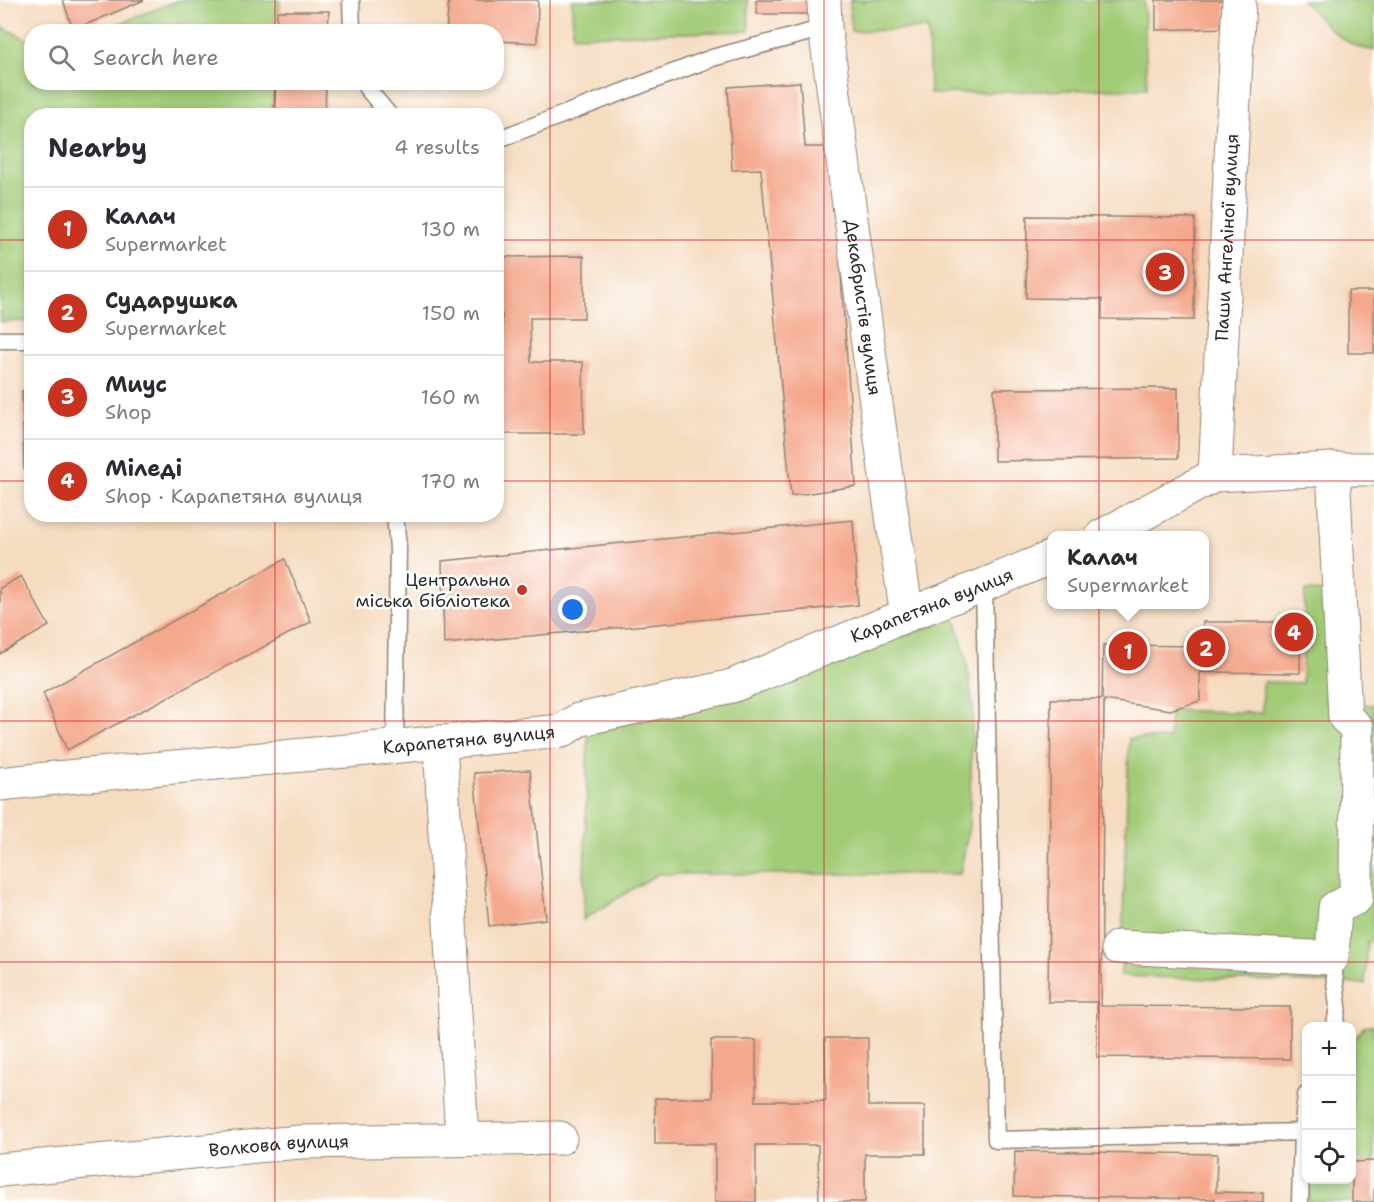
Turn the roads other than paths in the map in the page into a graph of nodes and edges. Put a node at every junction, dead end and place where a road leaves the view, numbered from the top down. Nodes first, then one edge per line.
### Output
1 (351, 0) edge
2 (1239, 0) edge
3 (825, 14) edge
4 (352, 24) edge
5 (368, 90) edge
6 (383, 108) edge
7 (504, 137) edge
8 (0, 340) edge
9 (24, 340) edge
10 (1333, 469) junction
11 (1374, 469) edge
12 (1215, 475) junction
13 (396, 522) edge
14 (1111, 531) edge
15 (1047, 559) edge
16 (984, 585) junction
17 (907, 615) junction
18 (440, 742) junction
19 (395, 746) junction
20 (0, 784) edge
21 (1118, 947) dead end
22 (1332, 957) junction
23 (1336, 1022) edge
24 (1302, 1132) joint
25 (560, 1138) dead end
26 (462, 1139) junction
27 (0, 1170) edge
28 (1300, 1202) edge

1 - 4 lane
2 - 12 street, Паши Ангеліної вулиця
3 - 7 lane
3 - 17 street, Декабристів вулиця
5 - 6 lane
8 - 9 lane
10 - 11 street
10 - 12 street
10 - 22 street
12 - 14 street
13 - 19 lane
15 - 16 street, Карапетяна вулиця
16 - 17 street, Карапетяна вулиця
16 - 24 lane
17 - 18 street, Карапетяна вулиця
18 - 19 street, Карапетяна вулиця
18 - 26 street
19 - 20 street, Карапетяна вулиця
21 - 22 street
22 - 23 lane
24 - 28 lane
25 - 26 street, Волкова вулиця
26 - 27 street, Волкова вулиця

